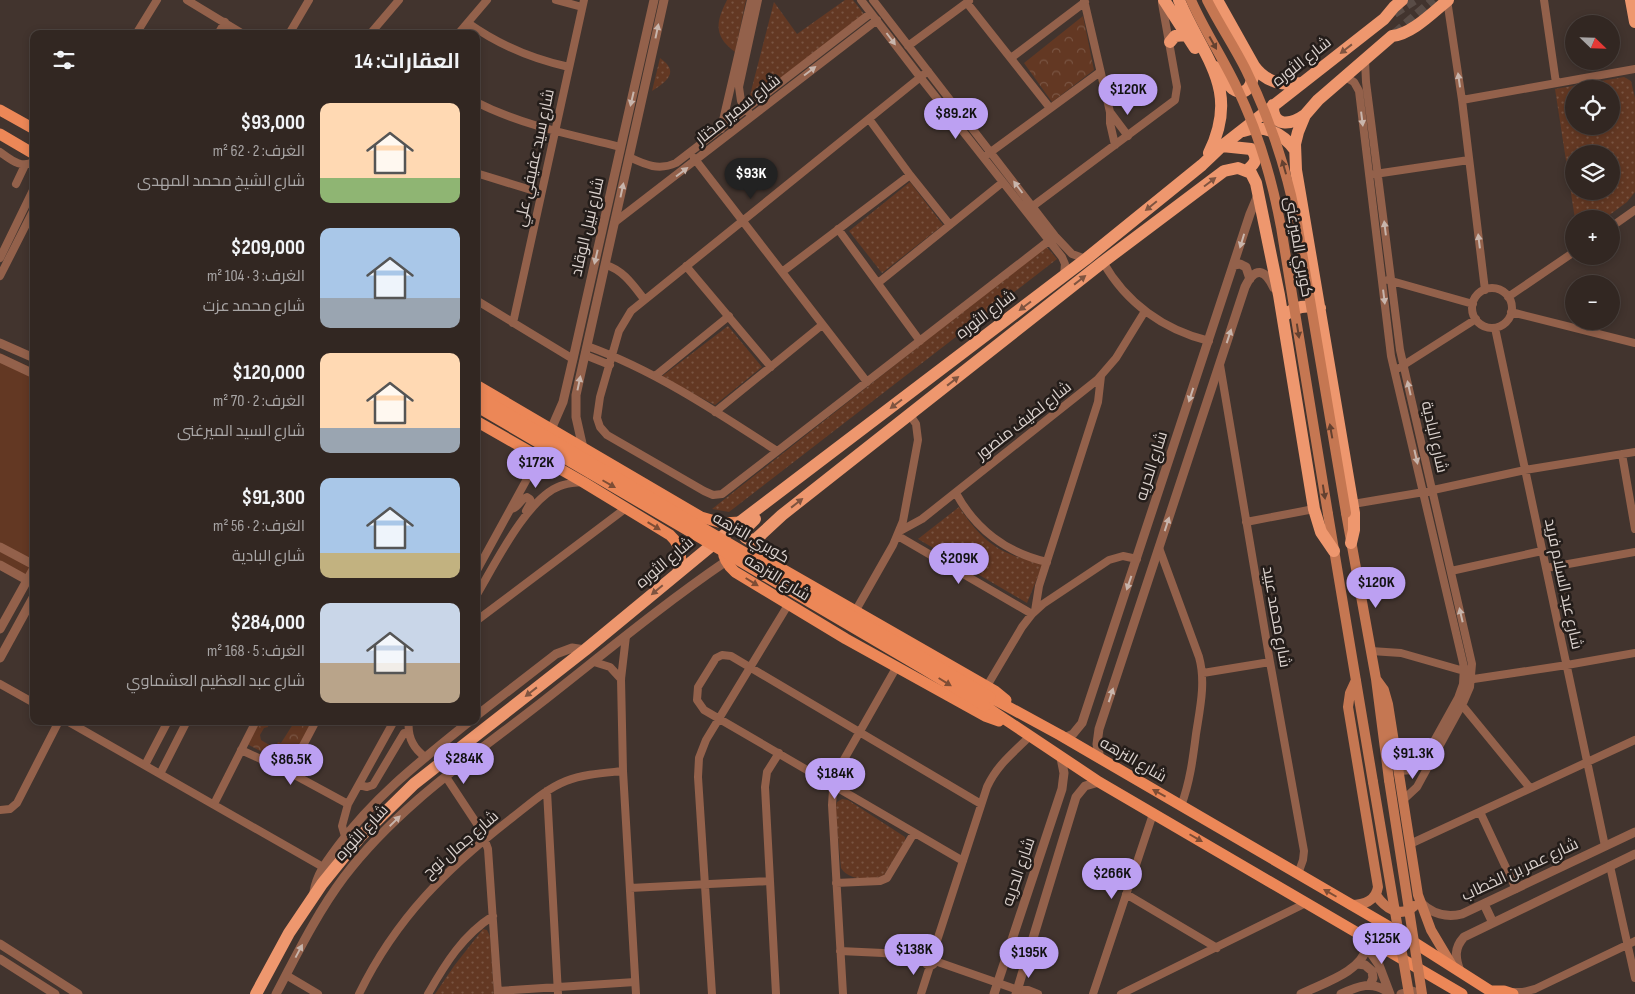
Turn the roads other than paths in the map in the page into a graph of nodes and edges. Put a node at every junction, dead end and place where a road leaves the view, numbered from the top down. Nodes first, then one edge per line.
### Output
1 (157, 0) edge
2 (187, 0) edge
3 (309, 0) edge
4 (399, 0) edge
5 (487, 0) edge
6 (556, 0) edge
7 (751, 0) edge
8 (758, 0) edge
9 (862, 0) edge
10 (873, 0) edge
11 (1163, 0) edge
12 (1179, 0) edge
13 (1191, 0) edge
14 (1207, 0) edge
15 (1217, 0) edge
16 (1402, 0) tunnel mouth
17 (1447, 0) edge
18 (1544, 0) edge
19 (1632, 0) edge
20 (969, 1) edge
21 (1084, 1) edge
22 (659, 2) edge
23 (583, 3) edge
24 (871, 13) junction
25 (877, 20) junction
26 (225, 22) junction
27 (1635, 22) edge
28 (468, 23) junction
29 (138, 30) edge
30 (220, 30) edge
31 (237, 30) edge
32 (290, 30) edge
33 (373, 30) edge
34 (462, 30) edge
35 (479, 30) edge
36 (480, 30) edge
37 (1186, 35) junction
38 (1170, 42) junction
39 (908, 46) junction
40 (1011, 58) junction
41 (1365, 60) junction
42 (1210, 63) junction
43 (1254, 66) junction
44 (569, 67) junction
45 (1635, 69) edge
46 (928, 71) junction
47 (1100, 72) junction
48 (737, 76) junction
49 (920, 77) junction
50 (1345, 77) junction
51 (1302, 83) junction
52 (1556, 83) junction
53 (1462, 100) junction
54 (480, 104) edge
55 (1273, 105) junction
56 (1050, 108) junction
57 (746, 109) junction
58 (0, 110) edge
59 (1110, 112) junction
60 (751, 116) junction
61 (1305, 116) junction
62 (869, 118) junction
63 (30, 127) edge
64 (721, 129) junction
65 (555, 130) junction
66 (1242, 131) junction
67 (0, 134) edge
68 (1128, 136) junction
69 (1115, 145) junction
70 (1222, 146) junction
71 (621, 147) junction
72 (0, 152) edge
73 (30, 152) edge
74 (991, 152) junction
75 (690, 153) junction
76 (1295, 156) junction
77 (630, 157) junction
78 (984, 157) junction
79 (1469, 160) junction
80 (696, 161) junction
81 (1206, 161) junction
82 (30, 163) edge
83 (25, 165) junction
84 (1247, 170) junction
85 (480, 174) edge
86 (1373, 174) junction
87 (910, 175) junction
88 (1003, 182) junction
89 (16, 184) dead end
90 (541, 193) junction
91 (1258, 195) junction
92 (30, 196) edge
93 (1033, 206) junction
94 (1635, 210) edge
95 (1026, 212) junction
96 (30, 217) edge
97 (743, 221) junction
98 (1620, 221) edge
99 (615, 222) junction
100 (950, 225) junction
101 (838, 229) junction
102 (1056, 236) junction
103 (1048, 242) junction
104 (0, 258) edge
105 (1565, 258) edge
106 (1086, 259) junction
107 (1103, 262) junction
108 (606, 264) junction
109 (1234, 265) junction
110 (686, 266) junction
111 (782, 272) junction
112 (0, 276) edge
113 (1064, 277) junction
114 (1250, 279) junction
115 (1382, 279) junction
116 (1392, 281) junction
117 (878, 283) junction
118 (1485, 290) junction
119 (1279, 295) junction
120 (1508, 297) junction
121 (644, 299) junction
122 (480, 302) edge
123 (1473, 304) junction
124 (1320, 308) junction
125 (1145, 311) junction
126 (1511, 312) junction
127 (729, 316) junction
128 (1283, 317) junction
129 (1476, 319) junction
130 (513, 322) junction
131 (822, 325) junction
132 (1495, 328) junction
133 (920, 341) junction
134 (1209, 341) junction
135 (0, 343) edge
136 (1635, 343) edge
137 (587, 346) junction
138 (584, 355) junction
139 (613, 355) junction
140 (30, 356) edge
141 (0, 358) edge
142 (574, 359) junction
143 (1220, 363) junction
144 (610, 365) junction
145 (1403, 365) junction
146 (771, 367) junction
147 (1395, 370) junction
148 (30, 372) edge
149 (655, 376) junction
150 (1101, 376) junction
151 (868, 382) junction
152 (480, 387) edge
153 (480, 397) edge
154 (563, 402) junction
155 (575, 404) junction
156 (480, 408) edge
157 (715, 412) junction
158 (910, 415) junction
159 (480, 426) edge
160 (552, 430) junction
161 (583, 448) junction
162 (778, 450) junction
163 (1635, 452) edge
164 (1622, 454) junction
165 (539, 457) junction
166 (1525, 470) junction
167 (584, 482) junction
168 (653, 489) junction
169 (1432, 490) junction
170 (1424, 492) junction
171 (956, 493) junction
172 (777, 494) junction
173 (626, 508) junction
174 (1349, 508) junction
175 (511, 509) junction
176 (1314, 510) junction
177 (636, 515) junction
178 (525, 518) junction
179 (740, 522) junction
180 (1246, 522) junction
181 (1635, 529) edge
182 (729, 531) junction
183 (899, 533) junction
184 (761, 535) junction
185 (1351, 543) joint
186 (0, 548) edge
187 (1159, 548) junction
188 (1334, 551) junction
189 (1542, 551) junction
190 (1635, 552) edge
191 (1137, 559) junction
192 (24, 560) junction
193 (725, 562) junction
194 (1047, 562) junction
195 (30, 564) edge
196 (0, 565) edge
197 (480, 565) edge
198 (1546, 568) junction
199 (1451, 571) junction
200 (17, 574) junction
201 (30, 574) edge
202 (677, 574) junction
203 (799, 578) junction
204 (27, 580) junction
205 (480, 589) edge
206 (30, 603) edge
207 (786, 603) junction
208 (856, 610) junction
209 (1034, 612) junction
210 (480, 618) edge
211 (0, 629) edge
212 (626, 636) junction
213 (585, 650) junction
214 (1371, 650) junction
215 (1635, 653) edge
216 (0, 658) edge
217 (594, 662) junction
218 (1270, 662) junction
219 (1567, 665) junction
220 (750, 667) junction
221 (896, 668) junction
222 (1464, 671) junction
223 (1202, 673) junction
224 (621, 679) junction
225 (1376, 679) junction
226 (1356, 680) junction
227 (1467, 680) junction
228 (0, 684) edge
229 (986, 686) junction
230 (30, 701) edge
231 (1462, 705) junction
232 (1010, 708) junction
233 (1087, 709) junction
234 (480, 713) edge
235 (1103, 717) junction
236 (719, 719) junction
237 (1006, 720) junction
238 (57, 725) edge
239 (74, 725) edge
240 (166, 725) edge
241 (185, 725) edge
242 (254, 725) edge
243 (314, 725) edge
244 (392, 725) edge
245 (409, 725) edge
246 (465, 725) edge
247 (860, 732) junction
248 (409, 733) junction
249 (1029, 737) junction
250 (1064, 738) junction
251 (1635, 740) edge
252 (241, 750) junction
253 (779, 754) junction
254 (425, 756) junction
255 (1061, 758) junction
256 (1100, 759) junction
257 (1587, 762) junction
258 (145, 765) junction
259 (623, 771) junction
260 (1398, 771) junction
261 (289, 772) junction
262 (160, 774) junction
263 (446, 777) junction
264 (1099, 782) junction
265 (360, 785) junction
266 (834, 786) junction
267 (1530, 788) junction
268 (547, 791) junction
269 (1059, 799) junction
270 (1403, 800) junction
271 (214, 804) junction
272 (348, 804) junction
273 (981, 804) junction
274 (1073, 805) junction
275 (1181, 806) junction
276 (0, 810) edge
277 (1480, 812) junction
278 (1153, 814) junction
279 (1635, 832) edge
280 (914, 833) junction
281 (346, 836) junction
282 (485, 839) junction
283 (1410, 844) junction
284 (1605, 846) junction
285 (1635, 854) edge
286 (963, 862) junction
287 (323, 866) junction
288 (1610, 866) junction
289 (1298, 874) junction
290 (770, 881) junction
291 (836, 883) junction
292 (705, 884) junction
293 (630, 888) junction
294 (1516, 889) junction
295 (1126, 894) junction
296 (1376, 895) junction
297 (313, 896) junction
298 (1418, 898) junction
299 (1306, 903) junction
300 (1484, 904) junction
301 (1351, 905) junction
302 (494, 916) junction
303 (1493, 923) junction
304 (1356, 933) junction
305 (1631, 943) edge
306 (0, 944) edge
307 (1366, 946) junction
308 (1216, 948) junction
309 (840, 951) junction
310 (0, 959) edge
311 (931, 960) junction
312 (1358, 964) junction
313 (1456, 969) junction
314 (286, 975) junction
315 (1635, 978) edge
316 (635, 982) junction
317 (998, 982) junction
318 (1370, 985) junction
319 (558, 991) edge
320 (498, 993) edge
321 (1019, 993) edge
322 (1493, 993) edge
323 (1510, 993) edge
324 (55, 994) edge
325 (78, 994) edge
326 (256, 994) edge
327 (276, 994) edge
328 (318, 994) edge
329 (359, 994) edge
330 (428, 994) edge
331 (636, 994) edge
332 (712, 994) edge
333 (776, 994) edge
334 (843, 994) edge
335 (921, 994) edge
336 (994, 994) edge
337 (1038, 994) edge
338 (1093, 994) edge
339 (1121, 994) edge
340 (1301, 994) edge
341 (1341, 994) edge
342 (1390, 994) edge
343 (1401, 994) edge
344 (1408, 994) edge
345 (1422, 994) edge
346 (1462, 994) edge

1 - 29 street
2 - 26 street
3 - 32 street
4 - 33 street
5 - 28 street
6 - 23 street
7 - 48 street
8 - 48 street
9 - 24 street
10 - 39 street
11 - 37 highway
11 - 38 street
12 - 42 highway
13 -> 188 main road, كوبري الميرغنى, bridge
174 -> 14 main road, كوبري الميرغنى, bridge
15 - 43 highway
16 -> 51 highway, شارع الثوره
17 - 41 highway
53 -> 17 street
18 - 52 street
19 - 27 highway
20 - 39 street
20 - 40 street
21 - 40 street
21 - 47 street
22 -> 71 street, شارع نبيل الوقاد
77 -> 22 street, شارع نبيل الوقاد
23 - 44 street, شارع سيد عفيفي علي
24 - 25 street
24 - 57 street, شارع سمير مختار
25 -> 49 street
60 -> 25 street, شارع سمير مختار
26 - 30 street
26 - 31 street
28 - 34 street
28 - 35 street
36 - 44 street
37 - 38 highway
37 - 42 highway
38 - 68 street
39 - 46 street
40 - 56 street
41 - 50 highway
41 - 86 street, شارع البادية
42 - 43 highway
42 - 81 highway
43 - 51 highway
44 - 65 street, شارع سيد عفيفي علي
45 - 52 street
46 - 49 street
46 - 74 street
47 - 56 street
47 - 59 street
48 - 57 street
48 - 64 street
49 - 62 street
49 - 78 street
50 - 61 highway
50 -> 86 street, شارع البادية
51 - 55 highway, شارع الثوره
52 - 53 street
53 - 79 street
54 - 65 street
55 - 61 highway
55 - 66 highway, شارع الثوره
56 - 74 street
57 - 60 street
57 - 64 street, شارع سمير مختار
58 - 63 main road
59 - 68 street
59 - 69 street
60 - 80 street, شارع سمير مختار
61 - 76 highway
62 - 87 street
62 - 97 street
64 - 75 street, شارع سمير مختار
65 - 71 street
65 - 90 street, شارع سيد عفيفي علي
66 - 70 highway, شارع الثوره
66 - 76 highway
67 - 73 main road
68 - 69 street
69 - 93 street
70 - 81 highway, شارع الثوره
70 - 84 highway
71 -> 142 street, شارع نبيل الوقاد
72 - 83 street
74 - 78 street
93 -> 74 street
75 - 77 street, شارع سمير مختار
75 - 80 street
76 - 124 highway
99 -> 77 street, شارع نبيل الوقاد
78 - 88 street
79 - 86 street
118 -> 79 street
80 - 97 street
99 -> 80 street, شارع سمير مختار
81 -> 106 highway, شارع الثوره
82 - 83 street
83 - 89 street
84 - 91 highway
107 -> 84 highway, شارع الثوره
85 - 90 street
86 - 115 street, شارع البادية
116 -> 86 street, شارع البادية
87 - 100 street
87 - 101 street
88 - 95 street
88 - 100 street
90 - 130 street, شارع سيد عفيفي علي
91 -> 109 street, شارع الحريه
91 - 119 highway
92 - 104 street
93 - 95 street
93 - 102 street
94 - 98 street
95 - 103 street
96 - 112 street
97 - 110 street
97 - 111 street
99 - 108 street, شارع نبيل الوقاد
100 - 117 street
101 - 111 street
101 - 117 street
102 - 103 street
102 - 106 street
103 - 113 street
103 - 133 street
105 - 120 street
106 - 113 highway, شارع الثوره
107 - 125 street
158 -> 107 highway, شارع الثوره
108 - 121 street
108 - 137 street, شارع نبيل الوقاد
109 - 114 street
109 - 134 street, شارع الحريه
110 - 121 street
110 - 127 street
111 - 131 street
113 -> 172 highway, شارع الثوره
114 - 119 street
143 -> 114 street, شارع الحريه
115 - 116 street
115 -> 147 street, شارع البادية
116 - 123 street
116 - 145 street, شارع البادية
117 - 133 street
118 - 120 street
118 - 123 street
119 - 128 highway
120 - 126 street
121 - 139 street
122 - 130 street
123 - 129 street
124 - 128 highway
124 - 174 highway
125 - 134 street
125 - 150 street, شارع لطيف منصور
126 - 132 street
126 - 136 street
127 - 146 street
127 - 149 street
128 - 176 highway
129 - 132 street
129 - 145 street
130 - 142 street
131 - 146 street
131 - 151 street
132 - 166 street, شارع عبد السلام فريد
133 - 151 street
134 -> 191 street, شارع الحريه
135 - 140 street
137 - 138 street, شارع نبيل الوقاد
137 - 139 street
138 - 144 street
155 -> 138 street, شارع نبيل الوقاد
139 - 144 street
139 - 149 street
141 - 148 street
142 - 154 street, شارع نبيل الوقاد
143 - 180 street, شارع محمد عبيد
187 -> 143 street, شارع الحريه
144 - 162 street
145 - 147 street
169 -> 145 street, شارع البادية
146 - 157 street
147 -> 170 street, شارع البادية
149 - 157 street
150 - 171 street, شارع لطيف منصور
150 - 194 street
151 - 162 street
152 - 160 main road
153 - 232 main road, كوبري النزهه, bridge
154 - 155 street
154 - 160 street, شارع نبيل الوقاد
155 - 161 street, شارع نبيل الوقاد
156 -> 237 main road, كوبري النزهه, bridge
157 - 162 street
158 - 183 street
184 -> 158 highway, شارع الثوره
159 - 165 main road
160 - 161 main road
160 - 165 street, شارع نبيل الوقاد
161 - 168 main road
163 - 164 street
164 - 166 street
164 - 181 street
165 - 167 main road
165 - 175 street
166 - 169 street
166 - 189 street, شارع عبد السلام فريد
167 - 173 main road
167 - 178 street
168 - 177 main road
168 - 179 main road
169 - 170 street
169 - 199 street, شارع البادية
170 - 174 street
170 - 222 street, شارع البادية
171 - 183 street, شارع لطيف منصور
171 - 194 street
172 - 179 highway, شارع الثوره
172 - 184 highway
173 - 177 main road
173 - 210 street
174 - 185 highway
175 - 178 street
175 - 197 street
176 - 180 street
176 - 188 highway
177 -> 202 main road
178 - 205 street
179 - 182 highway, شارع الثوره
180 - 218 street, شارع محمد عبيد
182 - 193 main road, شارع النزهه
182 - 202 highway, شارع الثوره
183 - 208 street
183 - 209 street
184 - 203 main road, شارع النزهه
185 - 214 main road
186 - 192 street
187 - 223 street
235 -> 187 street, شارع الحريه
188 - 226 main road, كوبري الميرغنى
189 - 198 street, شارع عبد السلام فريد
189 - 199 street
190 - 198 street
191 - 209 street
191 -> 233 street, شارع الحريه
192 - 195 street
192 - 200 street
193 -> 207 main road, شارع النزهه
193 - 212 street, شارع الثوره
194 - 209 street
196 - 200 street
198 - 219 street, شارع عبد السلام فريد
227 -> 199 street, شارع البادية
200 - 204 street
201 - 204 street
202 -> 213 highway, شارع الثوره
203 - 207 main road
203 - 208 main road, شارع النزهه
204 - 211 street
206 - 216 street
207 - 220 street
207 - 221 main road, شارع النزهه
208 - 229 main road, شارع النزهه
209 - 229 street
212 - 217 street, شارع الثوره
212 - 224 street
213 - 234 street
213 -> 297 highway, شارع الثوره
214 - 222 street
214 - 225 main road
215 - 219 street
217 - 224 street
217 - 263 street, شارع الثوره
218 - 223 street
218 - 289 street, شارع محمد عبيد
219 - 227 street
219 - 257 street, شارع عبد السلام فريد
220 - 236 street
220 - 236 street
220 - 247 street
221 - 237 main road, شارع النزهه
221 - 247 street
222 - 227 street, شارع البادية
223 - 275 street
224 - 259 street
225 - 260 main road
225 - 345 main road, bridge
226 - 296 main road
226 - 344 main road, كوبري الميرغنى, bridge
227 - 231 street, شارع البادية
227 - 260 street, شارع البادية
228 - 230 street
229 - 232 main road, شارع النزهه
231 - 267 street
231 - 270 street, شارع البادية
232 - 250 main road, شارع النزهه
233 - 235 street
233 - 250 street, شارع الحريه
235 - 256 street, شارع الحريه
236 - 253 street
236 - 292 street
237 - 249 main road, شارع النزهه
238 - 276 street
239 - 258 street
240 - 258 street
241 - 262 street
242 - 252 street
243 - 261 street
244 - 265 street
245 - 248 street
246 - 254 street, شارع الثوره
247 - 266 street
247 - 273 street
248 - 254 street
248 - 265 street
249 - 255 main road, شارع النزهه
249 - 273 street
250 - 256 main road, شارع النزهه
251 - 257 street
252 - 261 street
252 - 271 street
253 - 266 street
253 - 290 street
254 - 281 street, شارع الثوره
255 - 264 main road, شارع النزهه
255 - 269 street, شارع الحريه
275 -> 256 main road, شارع النزهه
257 - 267 street
257 - 284 street, شارع عبد السلام فريد
258 - 262 street
259 - 268 street, شارع جمال نوح
259 - 293 street
260 - 270 main road
261 - 272 street
262 - 271 street
263 - 282 street
314 -> 263 street, شارع الثوره
264 - 274 street, شارع الحريه
264 - 278 main road, شارع النزهه
265 - 272 street
266 - 280 street
266 - 291 street
267 - 277 street
268 - 282 street, شارع جمال نوح
268 - 319 street
269 - 274 street
269 - 317 street, شارع الحريه
270 - 283 main road
271 - 287 street
272 - 281 street
273 - 286 street
274 - 321 street, شارع الحريه
275 - 289 main road, شارع النزهه
277 - 283 street
277 - 294 street
278 - 295 street
278 -> 299 main road, شارع النزهه
279 - 284 street, شارع عمر بن الخطاب
280 - 286 street
280 - 291 street
281 - 287 street, شارع الثوره
282 - 302 street
282 - 329 street, شارع جمال نوح
283 - 298 main road
284 - 294 street, شارع عمر بن الخطاب
285 - 288 street
286 - 311 street
287 - 297 street, شارع الثوره
288 - 303 street
288 - 305 street
301 -> 289 main road, شارع النزهه
290 - 292 street
290 - 333 street
291 - 309 street
292 - 293 street
292 - 332 street
293 - 316 street
294 - 300 street, شارع عمر بن الخطاب
295 - 308 street
295 - 338 street
296 - 298 main road
296 - 301 main road
297 - 326 highway, شارع الثوره
298 - 300 street, شارع عمر بن الخطاب
298 - 313 main road
299 - 304 main road, شارع النزهه
299 - 308 street
300 - 303 street
301 - 313 main road, شارع النزهه
302 - 320 street
302 - 330 street
303 - 313 street
304 - 307 street
304 - 346 main road, شارع النزهه
305 - 315 street
305 - 323 street
306 - 325 street
307 - 312 street
307 - 342 street
308 - 339 street
309 - 311 street
309 - 334 street
310 - 324 street
311 - 317 street
311 - 335 street
312 - 318 street
312 - 340 street
313 - 322 main road, شارع النزهه
314 - 327 street, شارع الثوره
314 - 328 street
316 - 319 street
316 - 331 street
317 - 321 street
317 - 336 street, شارع الحريه
318 - 341 street
318 - 342 street
319 - 320 street
321 - 337 street
322 - 323 main road, شارع النزهه
343 - 345 street

